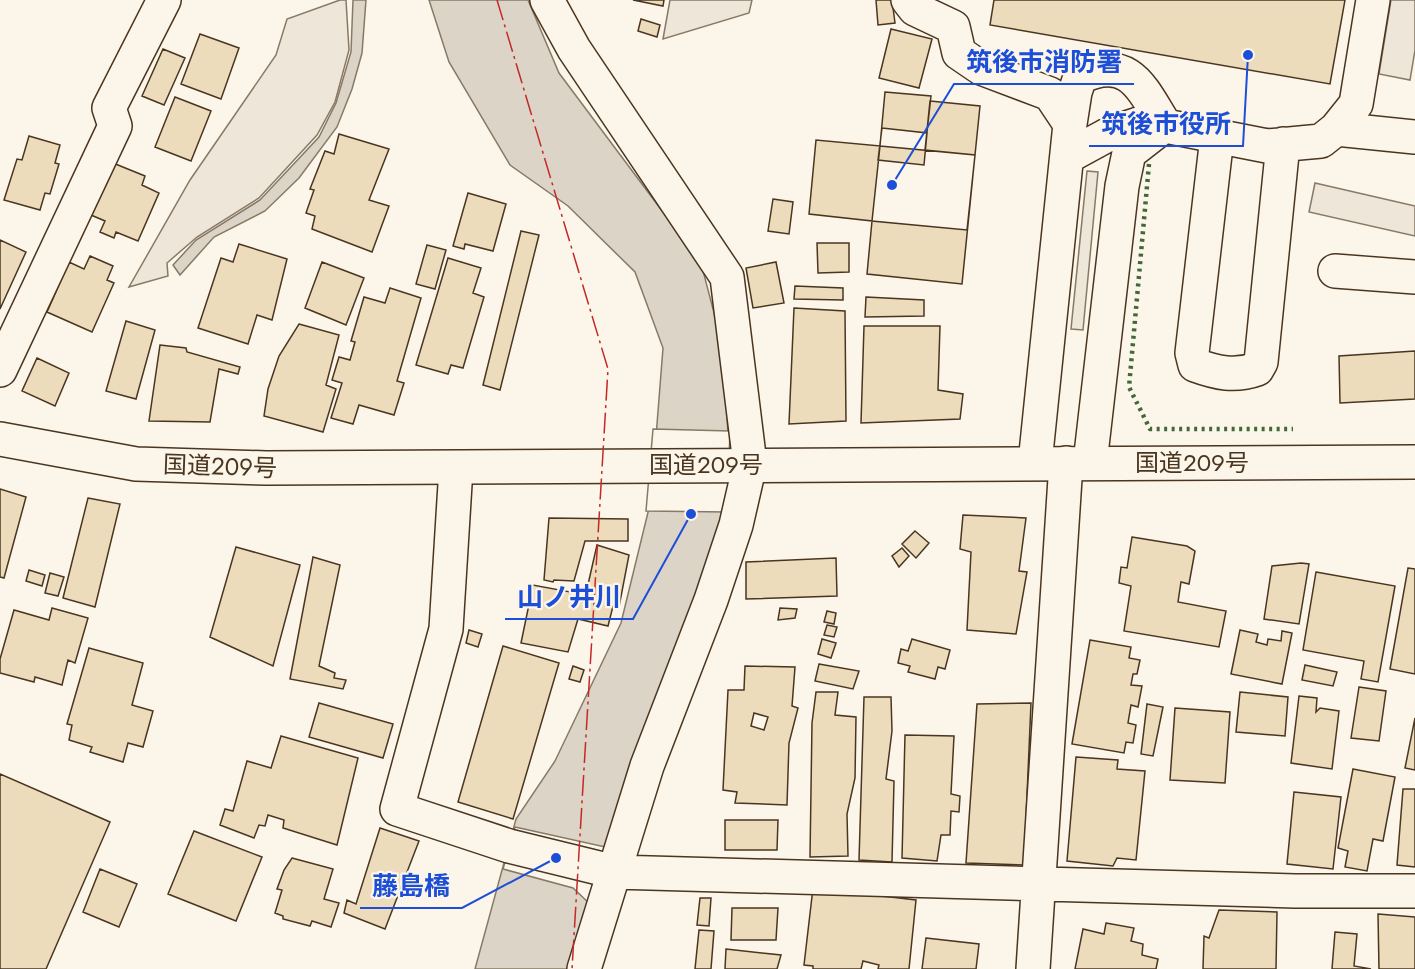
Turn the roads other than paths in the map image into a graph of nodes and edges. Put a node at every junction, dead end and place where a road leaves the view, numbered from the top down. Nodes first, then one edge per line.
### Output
1 (164, 0) edge
2 (546, 0) edge
3 (908, 0) edge
4 (1373, 0) edge
5 (1070, 124) junction
6 (1165, 125) junction
7 (1336, 129) junction
8 (1217, 137) junction
9 (1415, 137) edge
10 (1283, 144) junction
11 (1067, 157) junction
12 (1335, 271) dead end
13 (1415, 277) edge
14 (0, 370) edge
15 (0, 439) edge
16 (1415, 462) edge
17 (1064, 463) junction
18 (750, 464) junction
19 (456, 468) junction
20 (609, 871) junction
21 (1040, 884) junction
22 (1415, 891) edge
23 (584, 969) edge
24 (1033, 969) edge

1 - 14 main road
2 - 18 main road
3 - 5 main road
4 - 7 main road
5 - 6 main road
5 - 11 main road
6 - 8 main road
6 - 11 main road
6 - 17 main road
7 - 9 main road
7 - 10 main road
8 - 10 main road
8 - 10 main road
11 - 17 main road
12 - 13 main road
15 - 19 main road, 国道209号
16 - 17 main road, 国道209号
17 - 18 main road, 国道209号
17 - 21 main road
18 - 19 main road, 国道209号
18 - 20 main road
19 - 20 main road
20 - 21 main road
20 - 23 main road
21 - 22 main road
21 - 24 main road

